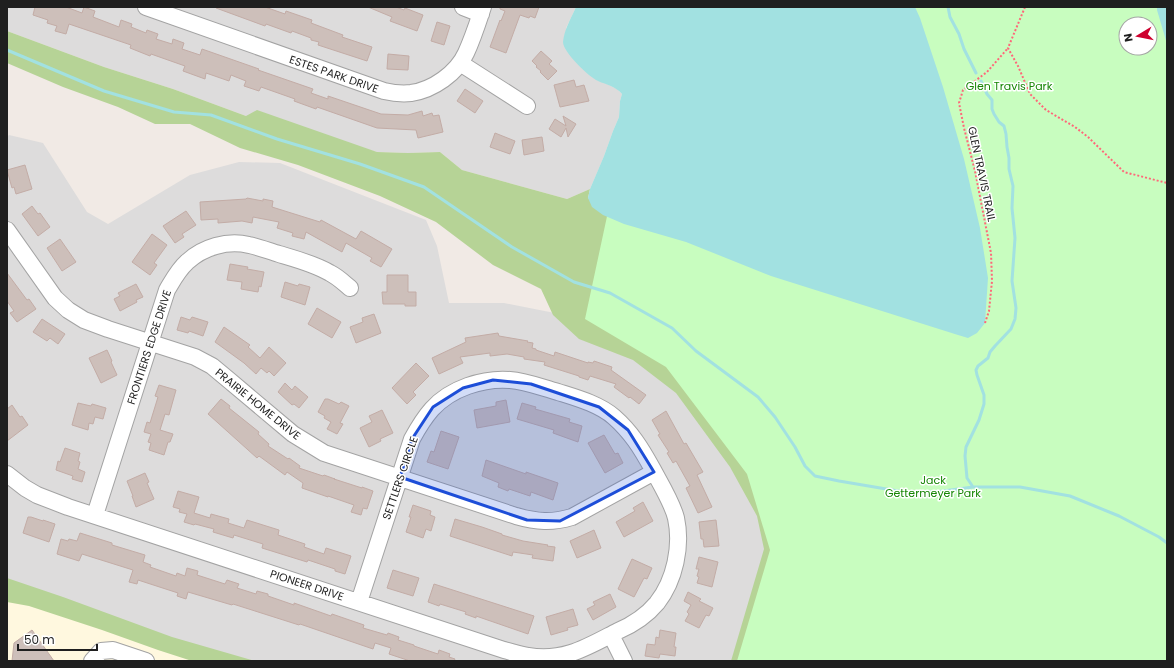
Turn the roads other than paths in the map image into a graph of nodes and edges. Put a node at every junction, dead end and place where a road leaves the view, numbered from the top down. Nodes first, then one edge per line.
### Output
1 (146, 7) edge
2 (463, 7) edge
3 (482, 10) edge
4 (460, 63) junction
5 (528, 106) dead end
6 (7, 230) edge
7 (350, 288) dead end
8 (150, 342) junction
9 (654, 472) junction
10 (7, 474) edge
11 (400, 478) junction
12 (95, 515) junction
13 (359, 602) junction
14 (611, 635) junction
15 (92, 661) edge
16 (146, 661) edge
17 (624, 661) edge

1 - 4 street, ESTES PARK DRIVE
2 - 3 street
3 - 4 street, ESTES PARK DRIVE
4 - 5 street
6 - 8 street, PRAIRIE HOME DRIVE
7 - 8 street, FRONTIERS EDGE DRIVE
8 - 11 street, PRAIRIE HOME DRIVE
8 - 12 street, FRONTIERS EDGE DRIVE
9 - 11 street, PRAIRIE HOME DRIVE
9 - 11 street, SETTLERS CIRCLE
9 - 14 street, SETTLERS CIRCLE
10 - 12 street, PIONEER DRIVE
11 - 13 street, SETTLERS CIRCLE
12 - 13 street, PIONEER DRIVE
13 - 14 street, PIONEER DRIVE
14 - 17 street
15 - 16 street

